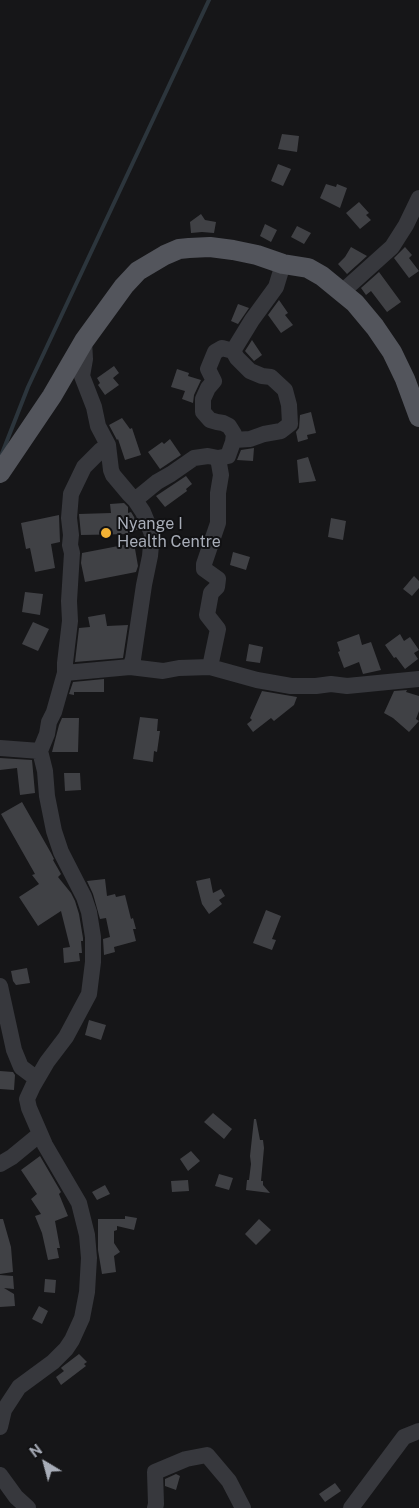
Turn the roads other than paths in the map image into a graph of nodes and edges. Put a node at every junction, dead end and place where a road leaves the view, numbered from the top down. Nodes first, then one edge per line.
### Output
1 (419, 198) edge
2 (283, 264) junction
3 (342, 292) junction
4 (84, 341) junction
5 (233, 351) junction
6 (419, 417) edge
7 (234, 440) junction
8 (108, 445) junction
9 (218, 458) junction
10 (0, 473) edge
11 (135, 500) junction
12 (130, 667) junction
13 (210, 667) junction
14 (65, 673) junction
15 (419, 678) edge
16 (0, 748) edge
17 (40, 751) junction
18 (0, 986) edge
19 (37, 1079) junction
20 (40, 1134) junction
21 (0, 1164) edge
22 (0, 1427) edge
23 (419, 1431) edge
24 (0, 1475) edge
25 (28, 1508) edge
26 (155, 1508) edge
27 (243, 1508) edge
28 (351, 1508) edge

1 - 3 street
2 - 3 main road
2 - 4 main road
2 - 5 street
3 - 6 main road
4 - 8 street
4 - 10 main road
5 - 7 street
5 - 7 street
7 - 9 street
8 - 11 street
8 - 14 street
9 - 11 street
9 - 13 street
11 - 12 street
12 - 13 street
12 - 14 street
13 - 15 street
14 - 17 street
16 - 17 street
17 - 19 street
18 - 19 street
19 - 20 street
20 - 21 street
20 - 22 street
23 - 28 street
24 - 25 street
26 - 27 street

